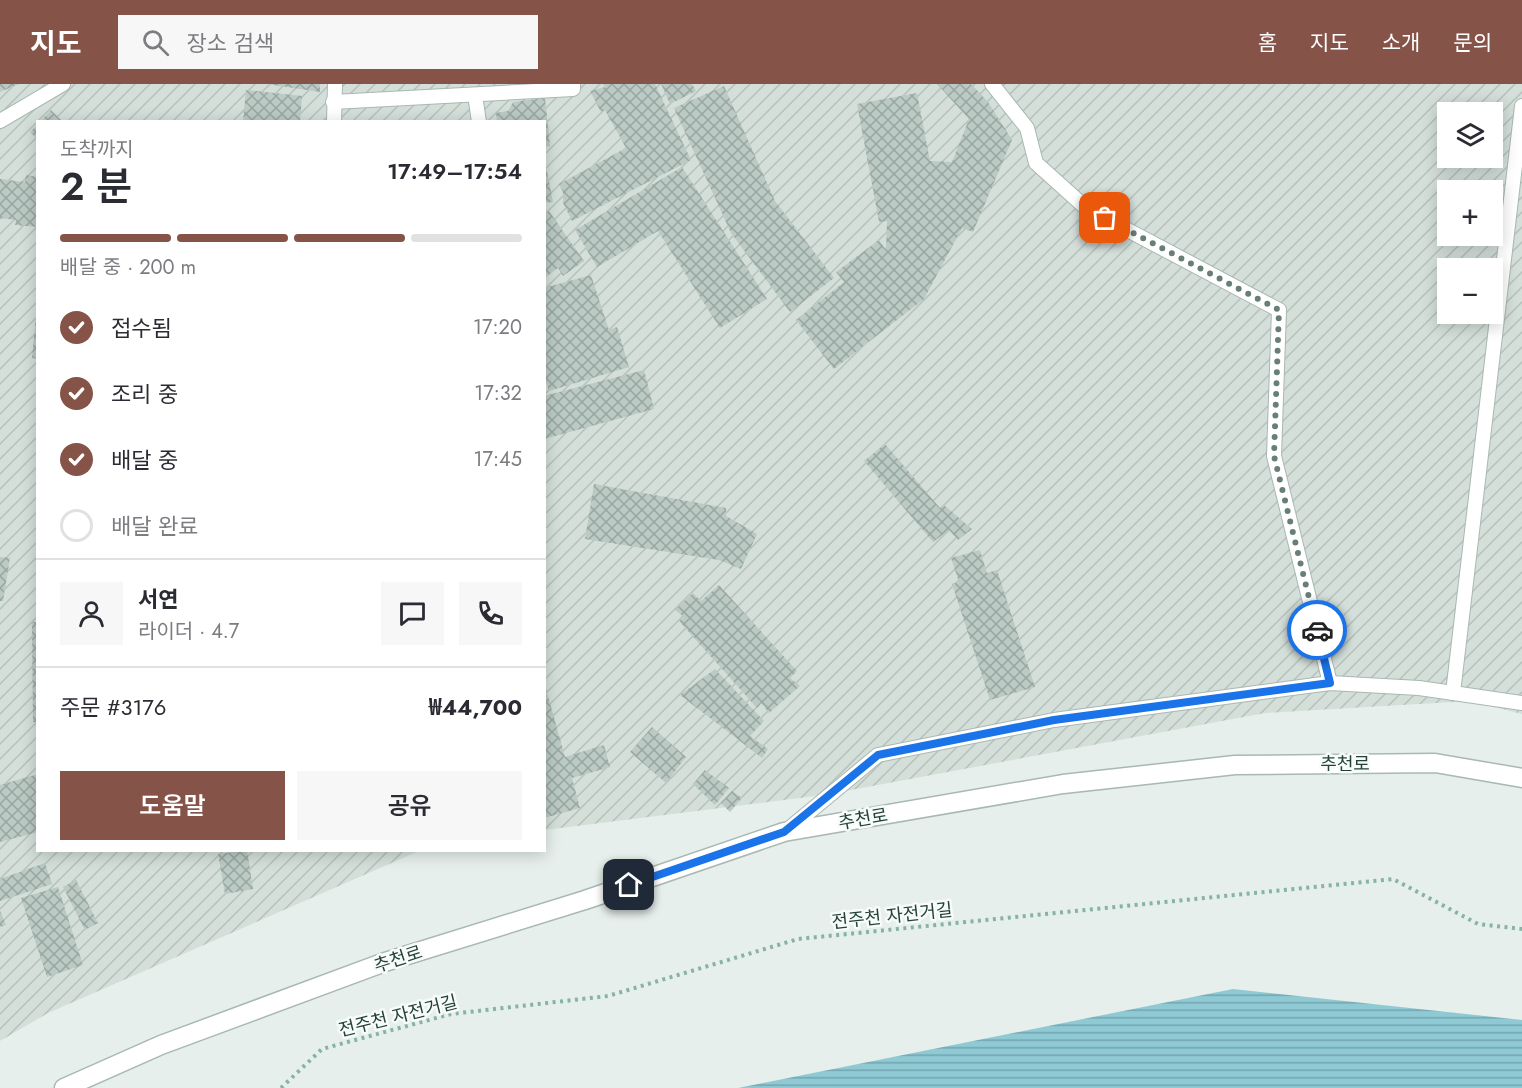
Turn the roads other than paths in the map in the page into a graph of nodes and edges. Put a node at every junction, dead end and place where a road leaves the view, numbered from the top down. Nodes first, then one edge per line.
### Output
1 (63, 84) edge
2 (335, 84) edge
3 (573, 84) edge
4 (992, 84) edge
5 (475, 94) junction
6 (333, 102) junction
7 (1522, 106) edge
8 (334, 120) edge
9 (480, 120) edge
10 (0, 121) edge
11 (1330, 683) junction
12 (1453, 693) junction
13 (1522, 703) edge
14 (1522, 778) edge
15 (784, 832) junction
16 (64, 1088) edge

1 - 10 lane
2 - 6 lane
3 - 5 lane
4 - 11 lane
5 - 6 lane
5 - 9 lane
6 - 8 lane
7 - 12 lane
11 - 12 lane
11 - 15 lane
12 - 13 lane
14 - 15 street, 추천로
15 - 16 street, 추천로

